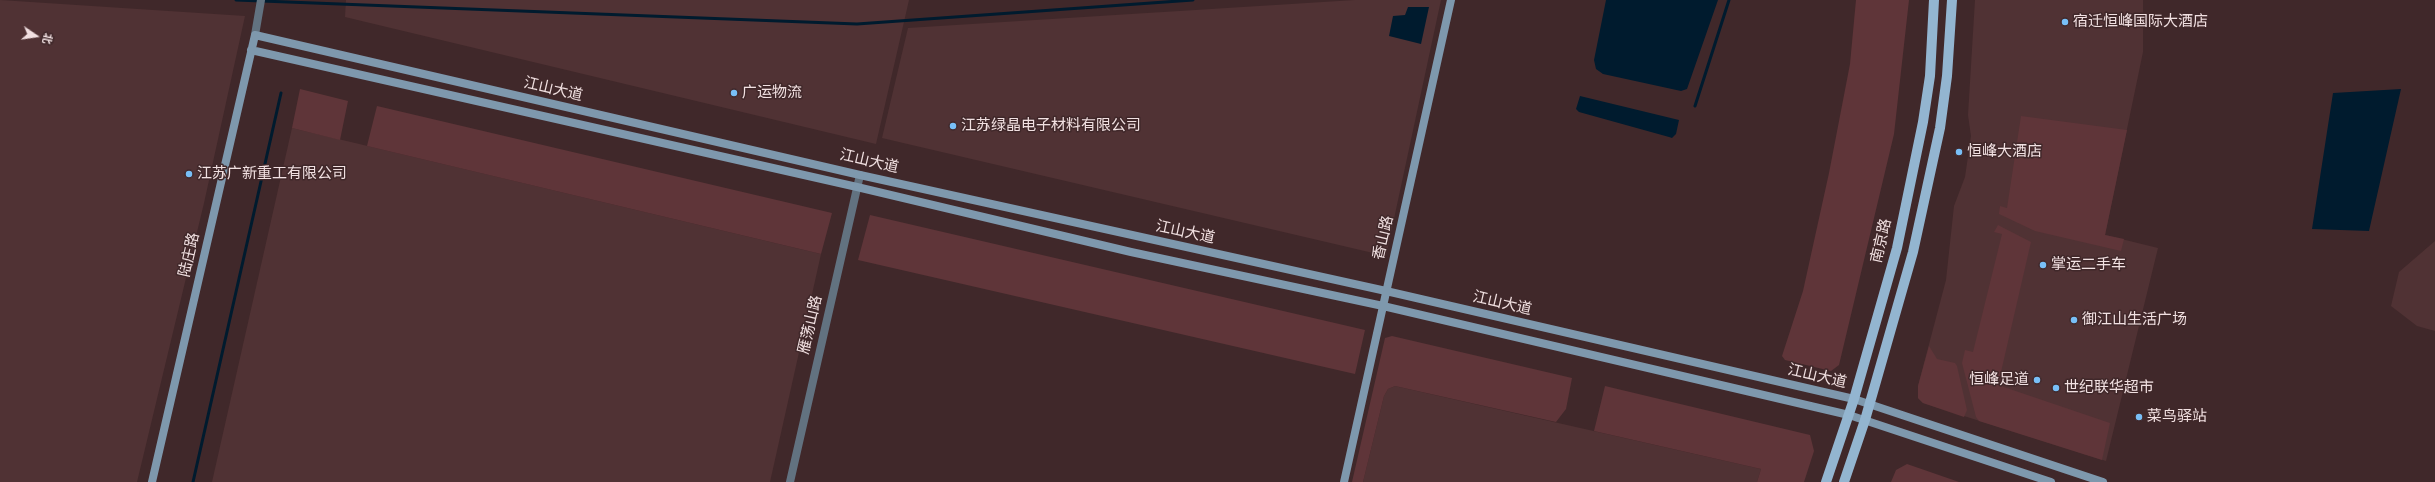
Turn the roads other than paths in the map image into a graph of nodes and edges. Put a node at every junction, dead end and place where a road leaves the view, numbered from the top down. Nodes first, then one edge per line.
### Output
1 (261, 0) edge
2 (1451, 0) edge
3 (1934, 0) edge
4 (1952, 0) edge
5 (255, 35) junction
6 (251, 50) junction
7 (860, 175) junction
8 (857, 187) junction
9 (1386, 291) junction
10 (1383, 306) junction
11 (1854, 400) junction
12 (1870, 404) junction
13 (1848, 415) junction
14 (1865, 420) junction
15 (152, 482) edge
16 (790, 482) edge
17 (1344, 482) edge
18 (1826, 482) edge
19 (1844, 482) edge
20 (2051, 482) edge
21 (2103, 482) edge

1 - 5 street
2 - 9 street, 香山路
3 - 11 main road, 南京路
4 - 12 main road
5 - 6 street, 陆庄路
5 - 7 street, 江山大道
6 - 8 street, 江山大道
6 - 15 street, 陆庄路
7 - 8 street, 雁荡山路
7 - 9 street, 江山大道
8 - 10 street, 江山大道
8 - 16 street, 雁荡山路
9 - 10 street, 香山路
9 - 11 street, 江山大道
10 - 13 street, 江山大道
10 - 17 street, 香山路
11 - 12 street, 江山大道
11 - 13 main road, 南京路
12 - 14 main road
12 - 21 street, 江山大道
13 - 14 street, 江山大道
13 - 18 main road, 南京路
14 - 19 main road
14 - 20 street, 江山大道

